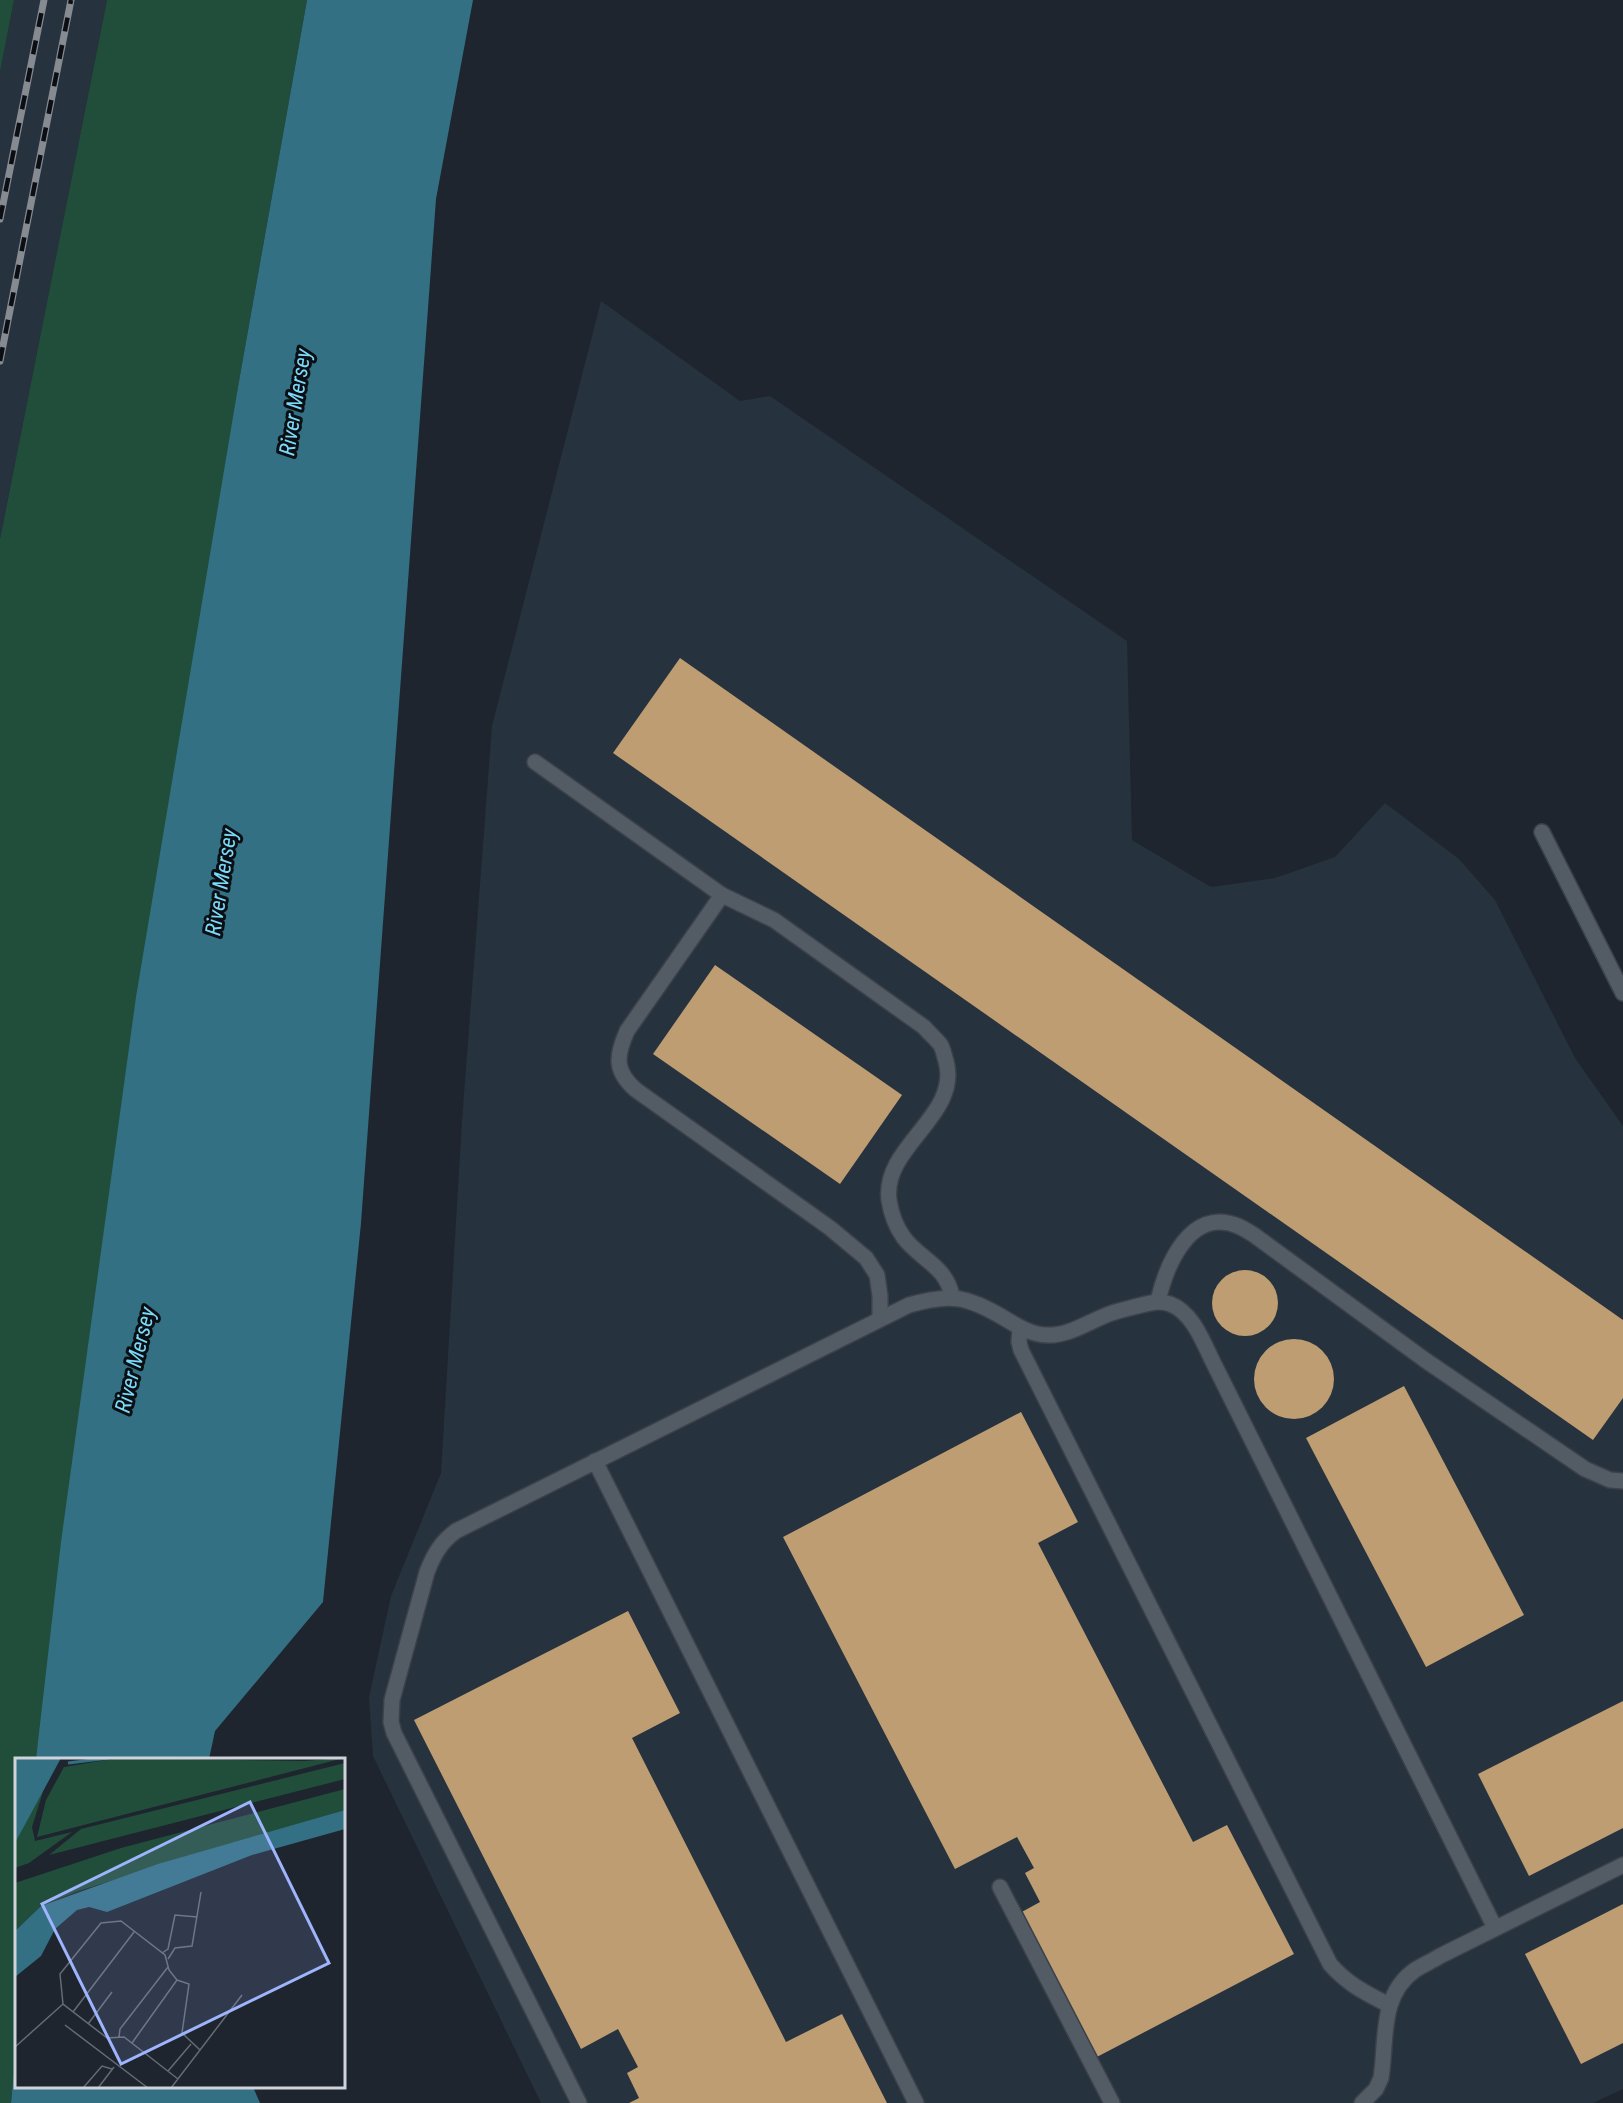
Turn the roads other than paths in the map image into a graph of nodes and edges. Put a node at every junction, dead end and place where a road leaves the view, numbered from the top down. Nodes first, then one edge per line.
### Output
1 (535, 762) dead end
2 (1542, 832) dead end
3 (722, 895) junction
4 (1623, 993) edge
5 (952, 1296) junction
6 (1158, 1301) junction
7 (880, 1319) junction
8 (1020, 1328) junction
9 (595, 1461) junction
10 (1623, 1481) edge
11 (1623, 1865) edge
12 (1000, 1887) dead end
13 (1496, 1928) junction
14 (1389, 2005) junction
15 (579, 2103) edge
16 (916, 2103) edge
17 (1112, 2103) edge
18 (1362, 2103) edge

1 - 3 lane
2 - 4 lane
3 - 5 lane
3 - 7 lane
5 - 7 lane
5 - 8 lane
6 - 8 lane
6 - 10 lane
6 - 13 lane
7 - 9 lane
8 - 14 lane
9 - 15 lane
9 - 16 lane
11 - 13 lane
12 - 17 lane
13 - 14 lane
14 - 18 lane

